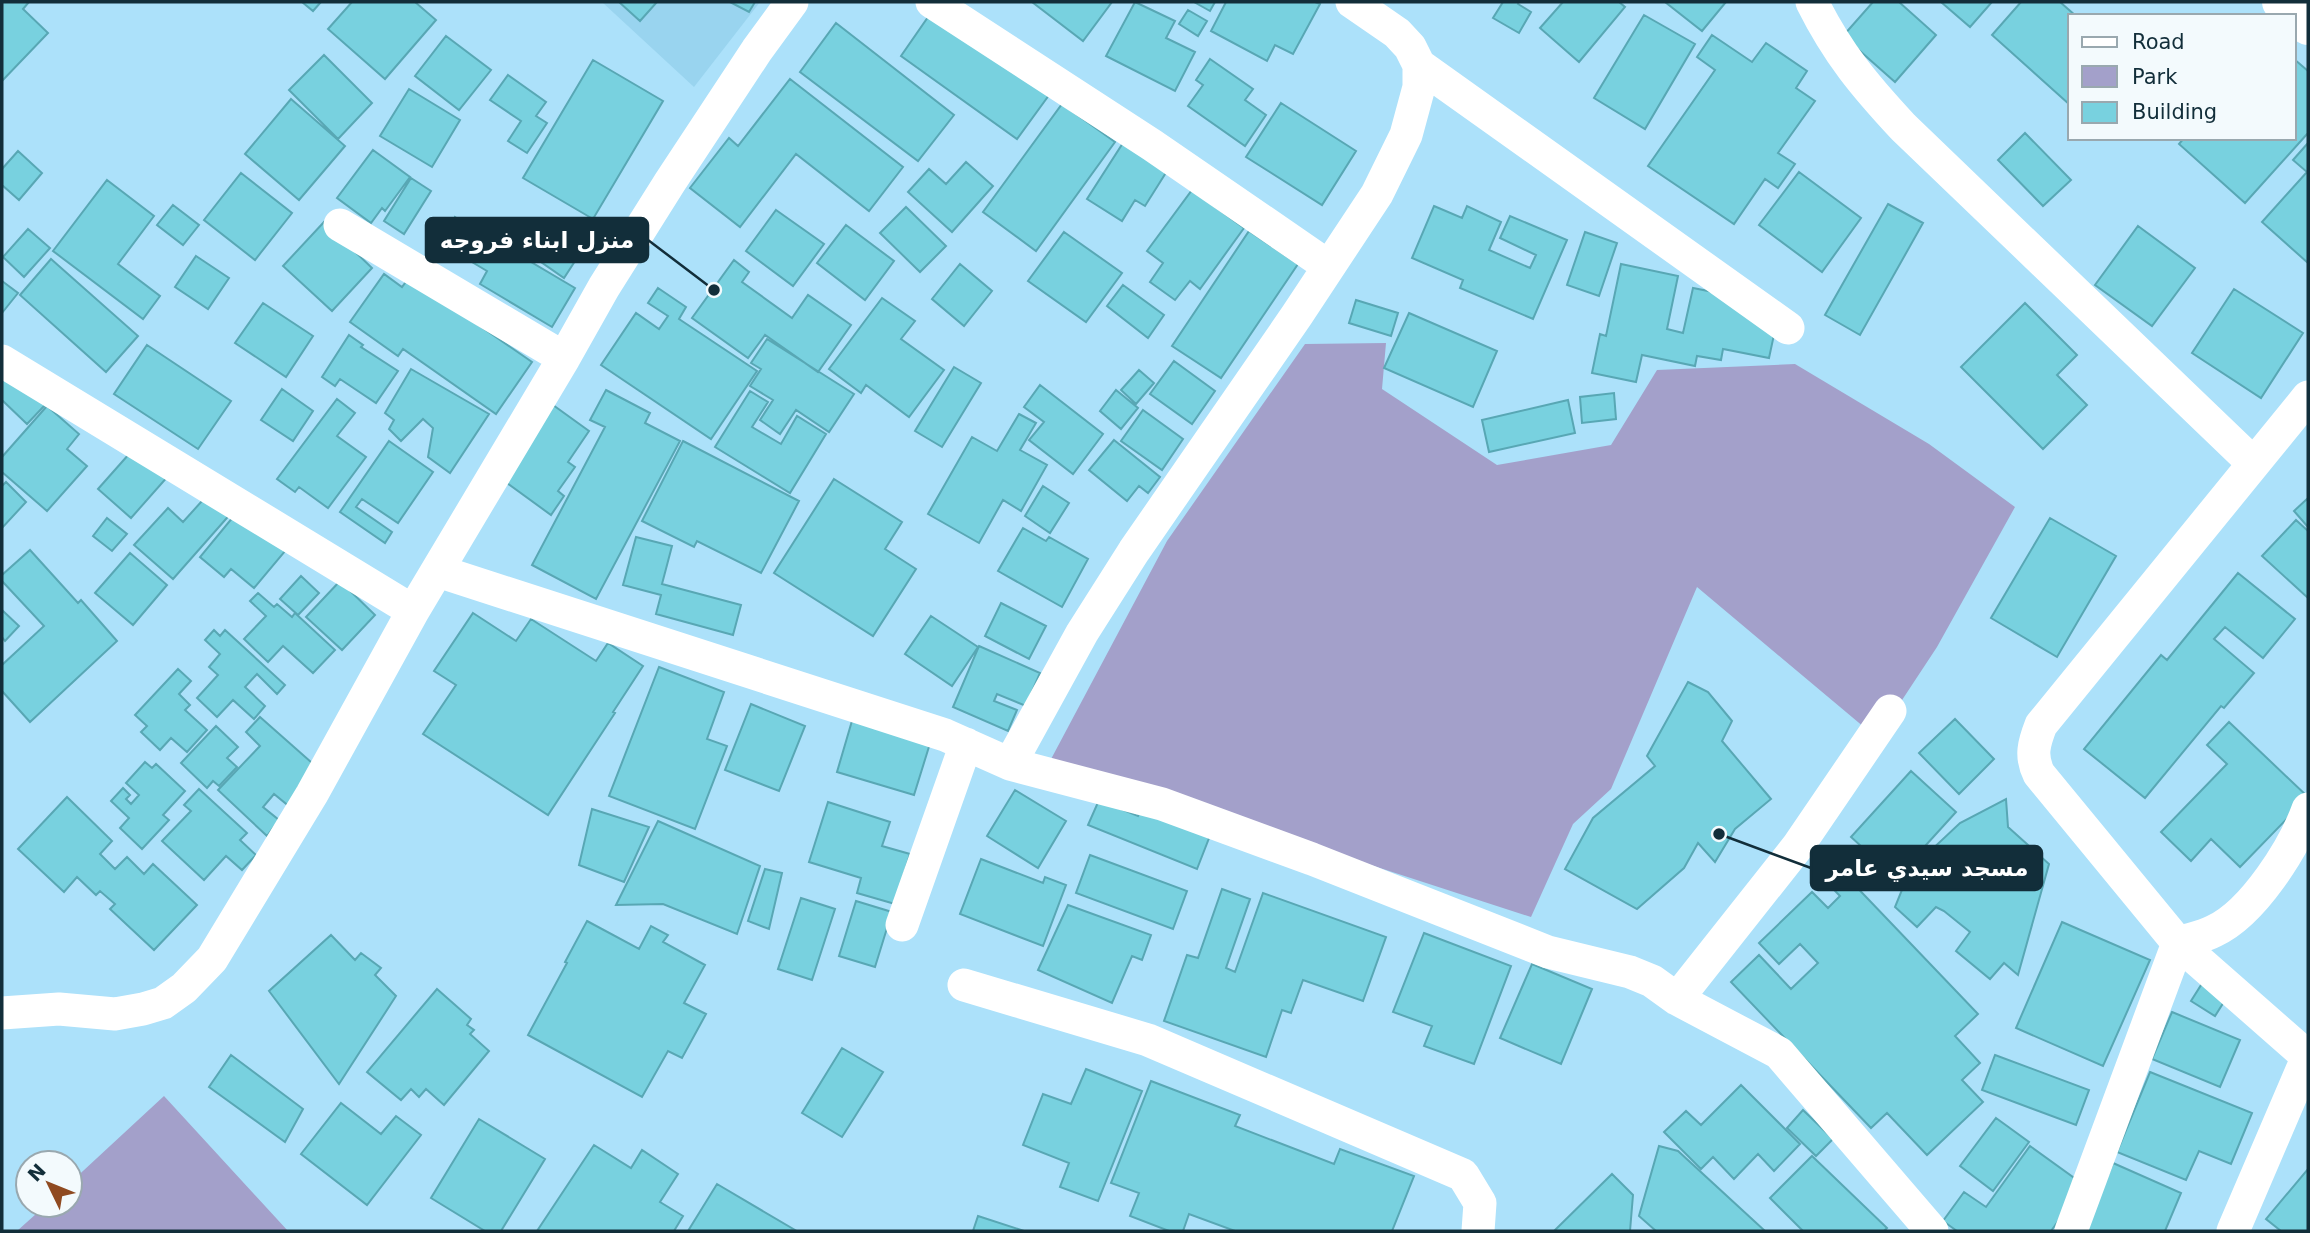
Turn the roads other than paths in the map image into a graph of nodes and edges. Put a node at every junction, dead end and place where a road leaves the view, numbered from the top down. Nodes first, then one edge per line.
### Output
1 (792, 2) edge
2 (932, 2) edge
3 (1352, 2) edge
4 (1812, 2) edge
5 (2281, 2) edge
6 (2294, 14) edge
7 (1419, 65) junction
8 (340, 225) dead end
9 (1328, 266) junction
10 (1788, 328) dead end
11 (564, 358) junction
12 (2, 361) edge
13 (2308, 397) edge
14 (2253, 463) junction
15 (438, 571) junction
16 (412, 611) junction
17 (1890, 711) dead end
18 (966, 744) junction
19 (1010, 764) junction
20 (2308, 809) edge
21 (902, 925) dead end
22 (2178, 943) junction
23 (964, 985) dead end
24 (1677, 999) junction
25 (2, 1013) edge
26 (2308, 1057) edge
27 (1478, 1231) edge
28 (1932, 1231) edge
29 (2071, 1231) edge
30 (2233, 1231) edge

1 - 11 street
2 - 9 street
3 - 7 street
4 - 14 street
5 - 6 street
7 - 9 street
7 - 10 street
8 - 11 street
9 - 19 street
11 - 15 street
12 - 16 street
13 - 14 street
14 - 22 street
15 - 16 street
15 - 18 street
16 - 25 street
17 - 24 street
18 - 19 street
18 - 21 street
19 - 24 street
20 - 22 street
22 - 26 street
22 - 29 street
23 - 27 street
24 - 28 street
26 - 30 street

